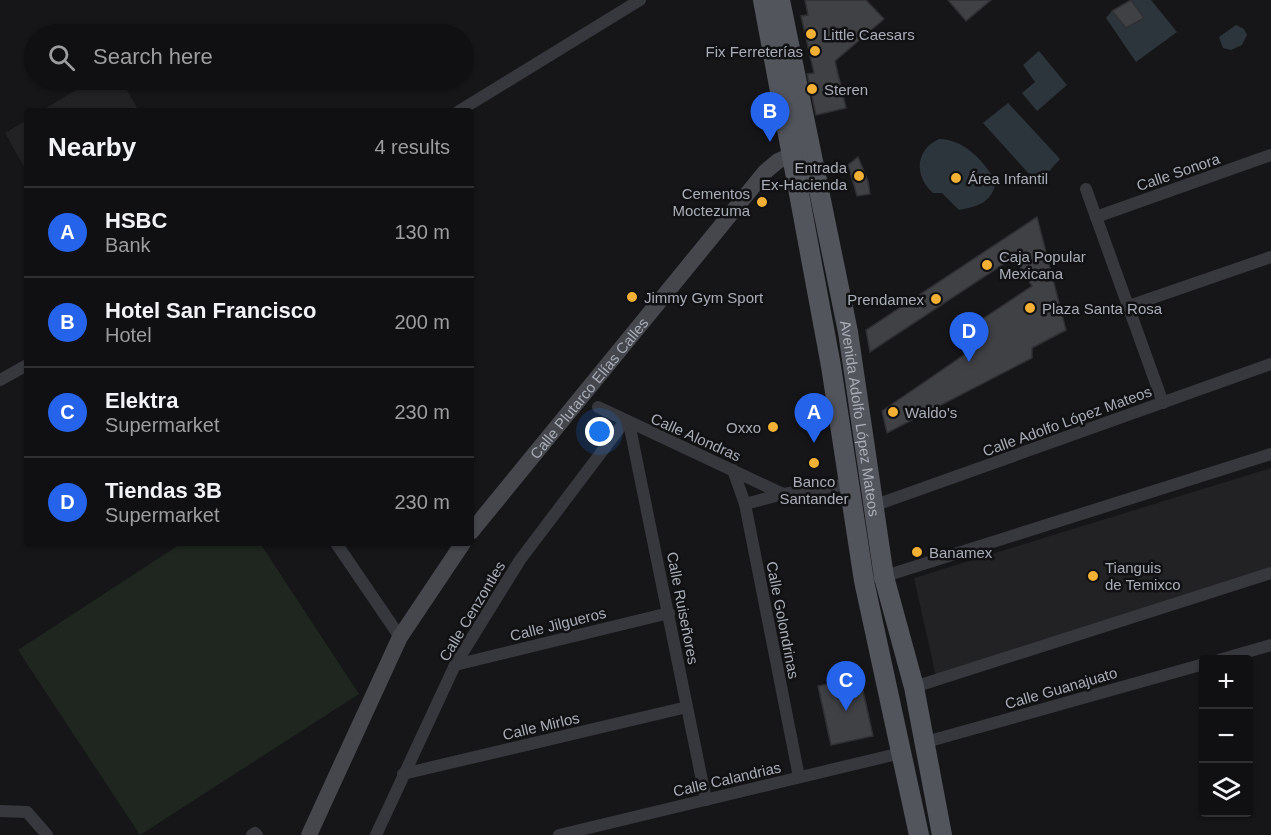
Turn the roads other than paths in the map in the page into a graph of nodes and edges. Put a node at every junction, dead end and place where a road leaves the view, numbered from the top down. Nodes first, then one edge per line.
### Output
1 (640, 0) edge
2 (763, 0) edge
3 (780, 0) edge
4 (464, 108) edge
5 (800, 151) junction
6 (1271, 155) edge
7 (1086, 189) dead end
8 (1096, 217) junction
9 (1271, 257) edge
10 (1129, 306) junction
11 (852, 361) junction
12 (1271, 364) edge
13 (831, 366) junction
14 (24, 367) edge
15 (0, 380) edge
16 (1163, 403) junction
17 (598, 406) dead end
18 (627, 422) junction
19 (1271, 454) edge
20 (733, 470) junction
21 (849, 484) junction
22 (783, 494) junction
23 (745, 504) junction
24 (873, 506) junction
25 (474, 528) edge
26 (338, 546) edge
27 (461, 546) edge
28 (1271, 573) edge
29 (884, 577) junction
30 (864, 581) junction
31 (669, 613) junction
32 (400, 637) junction
33 (1271, 645) edge
34 (1236, 655) edge
35 (455, 664) junction
36 (1199, 665) edge
37 (914, 687) junction
38 (687, 707) junction
39 (926, 742) junction
40 (901, 753) junction
41 (403, 774) junction
42 (799, 777) junction
43 (706, 800) junction
44 (0, 810) edge
45 (47, 835) edge
46 (252, 835) edge
47 (257, 835) edge
48 (309, 835) edge
49 (376, 835) edge
50 (560, 835) edge
51 (919, 835) edge
52 (942, 835) edge

1 - 4 street
2 - 5 main road, Avenida Adolfo López Mateos
3 - 5 main road, Avenida Adolfo López Mateos
5 - 11 main road, Avenida Adolfo López Mateos
5 - 13 main road, Avenida Adolfo López Mateos
5 - 25 street, Calle Plutarco Elías Calles
6 - 8 street, Calle Sonora
7 - 8 street
8 - 10 street
9 - 10 street
10 - 16 street
11 - 13 main road
11 - 24 main road, Avenida Adolfo López Mateos
12 - 16 street, Calle Adolfo López Mateos
13 - 21 main road, Avenida Adolfo López Mateos
14 - 15 street
16 - 24 street, Calle Adolfo López Mateos
17 - 18 street, Calle Alondras
18 - 20 street, Calle Alondras
18 - 31 street, Calle Ruiseñores
18 - 35 street, Calle Cenzontles
19 - 29 street
20 - 22 street, Calle Alondras
20 - 23 street, Calle Golondrinas
21 - 22 street
21 - 30 main road, Avenida Adolfo López Mateos
22 - 23 street
23 - 42 street, Calle Golondrinas
24 - 29 main road, Avenida Adolfo López Mateos
26 - 32 street
27 - 32 street
28 - 37 street
29 - 30 street
29 - 37 main road, Avenida Adolfo López Mateos
30 - 40 main road, Avenida Adolfo López Mateos
31 - 35 street, Calle Jilgueros
31 - 38 street, Calle Ruiseñores
32 - 48 street
33 - 34 street
35 - 41 street, Calle Cenzontles
36 - 39 street, Calle Guanajuato
37 - 39 main road, Avenida Adolfo López Mateos
38 - 41 street, Calle Mirlos
38 - 43 street, Calle Ruiseñores
39 - 52 main road, Avenida Adolfo López Mateos
40 - 42 street, Calle Calandrias
40 - 51 main road, Avenida Adolfo López Mateos
41 - 49 street, Calle Cenzontles
42 - 43 street, Calle Calandrias
43 - 50 street, Calle Calandrias
44 - 45 street
46 - 47 street

